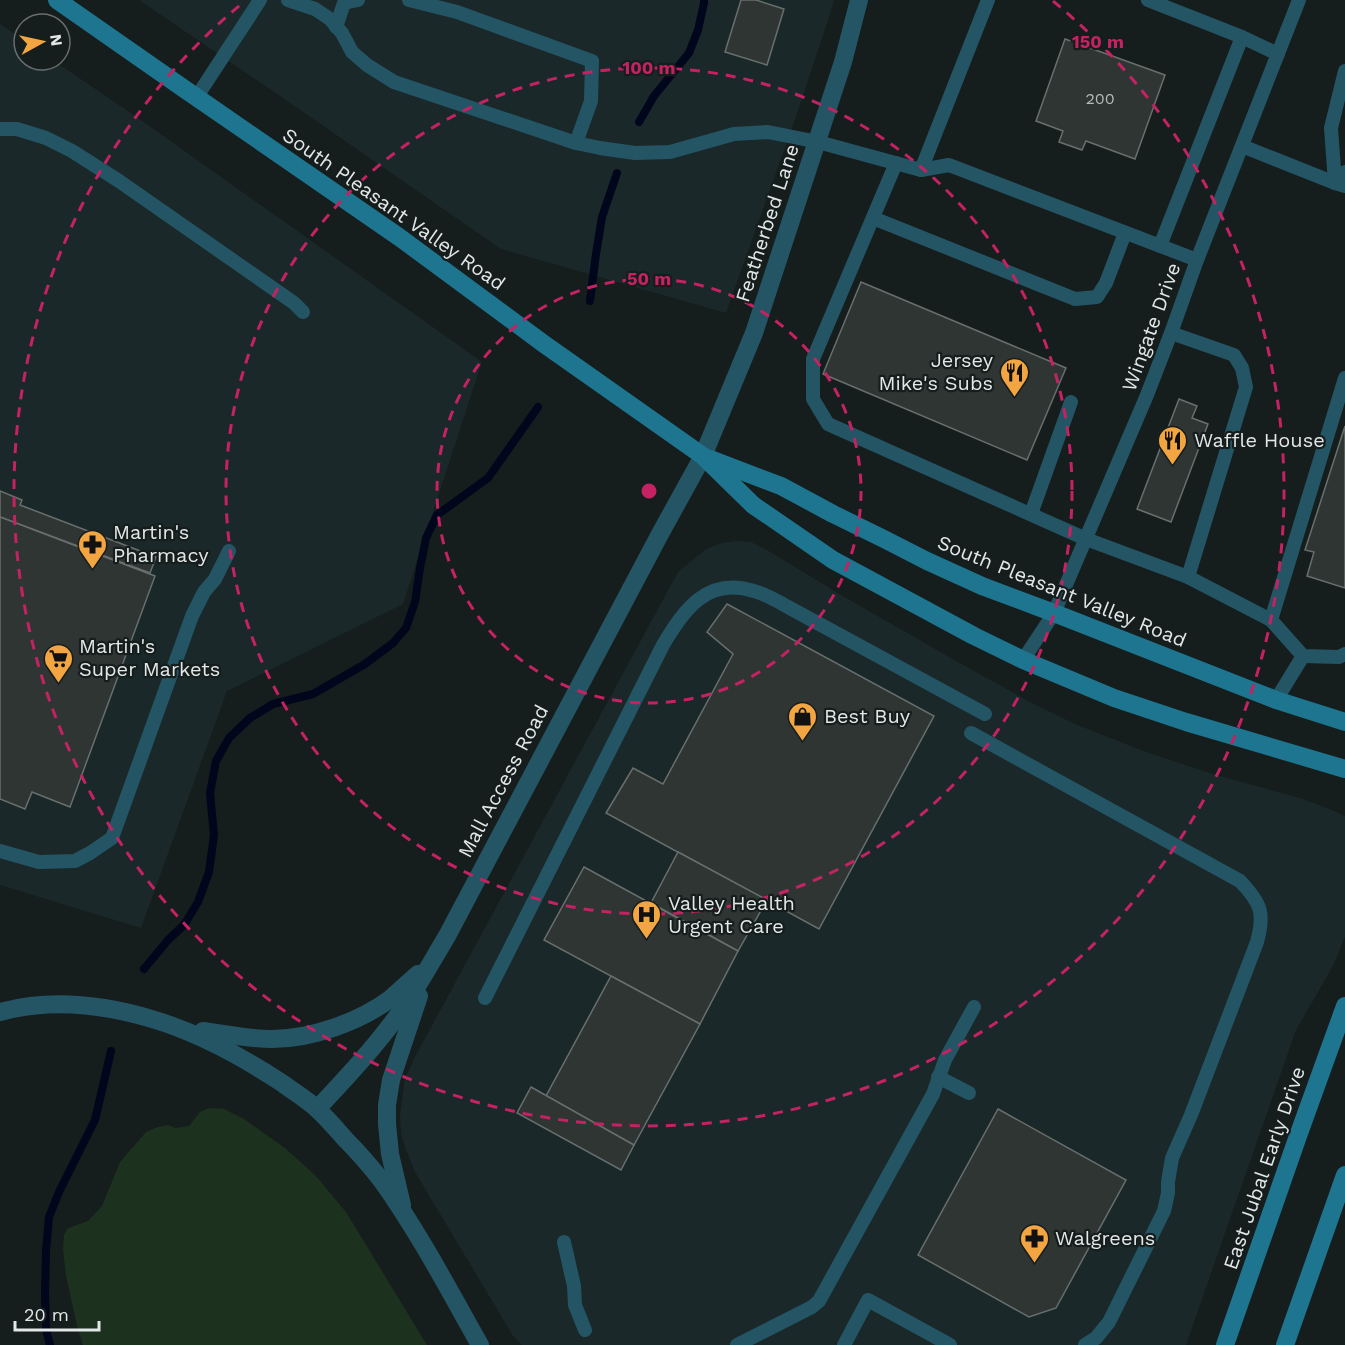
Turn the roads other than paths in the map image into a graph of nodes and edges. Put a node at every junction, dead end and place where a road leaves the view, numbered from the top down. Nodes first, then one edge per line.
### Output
1 (57, 0) edge
2 (260, 0) edge
3 (288, 0) edge
4 (409, 0) edge
5 (859, 0) edge
6 (988, 0) edge
7 (1148, 0) edge
8 (1299, 0) edge
9 (349, 1) edge
10 (336, 27) junction
11 (1242, 37) junction
12 (1278, 54) junction
13 (1345, 71) edge
14 (196, 98) junction
15 (0, 129) edge
16 (818, 142) junction
17 (576, 143) junction
18 (1242, 146) junction
19 (896, 163) junction
20 (921, 170) junction
21 (1345, 172) edge
22 (1340, 185) edge
23 (873, 218) junction
24 (1125, 233) junction
25 (1160, 246) junction
26 (1197, 260) junction
27 (303, 312) dead end
28 (1171, 333) junction
29 (1345, 378) edge
30 (1071, 402) dead end
31 (703, 456) junction
32 (1031, 514) junction
33 (1086, 539) junction
34 (229, 551) dead end
35 (1188, 577) junction
36 (1054, 613) junction
37 (1271, 620) junction
38 (1345, 654) edge
39 (1303, 656) junction
40 (1023, 660) junction
41 (1276, 700) junction
42 (985, 714) dead end
43 (1345, 722) edge
44 (971, 733) dead end
45 (1345, 769) edge
46 (0, 851) edge
47 (430, 963) junction
48 (485, 998) dead end
49 (1345, 1005) edge
50 (974, 1007) dead end
51 (0, 1012) edge
52 (172, 1025) junction
53 (939, 1077) junction
54 (969, 1093) dead end
55 (317, 1109) junction
56 (1345, 1175) edge
57 (405, 1215) junction
58 (564, 1242) dead end
59 (585, 1330) dead end
60 (476, 1340) edge
61 (487, 1345) edge
62 (737, 1345) edge
63 (844, 1345) edge
64 (950, 1345) edge
65 (1085, 1345) edge
66 (1225, 1345) edge
67 (1285, 1345) edge

1 - 14 main road, South Pleasant Valley Road
2 - 14 lane
3 - 10 lane
4 - 17 lane
5 - 16 street, Featherbed Lane
6 - 20 lane
7 - 11 lane
8 - 12 lane, Wingate Drive
9 - 10 lane
10 - 17 lane
11 - 12 lane
11 - 25 lane
12 - 18 lane, Wingate Drive
13 - 22 lane
14 - 31 main road, South Pleasant Valley Road
15 - 27 lane
16 - 17 lane
16 - 19 lane
16 - 31 street, Featherbed Lane
18 - 22 lane
18 - 26 lane, Wingate Drive
19 - 20 lane
19 - 23 lane
20 - 24 lane
21 - 22 lane
23 - 24 lane
23 - 32 lane
24 - 25 lane
25 - 26 lane
26 - 28 lane, Wingate Drive
28 - 33 lane, Wingate Drive
28 - 35 lane
29 - 37 lane
30 - 32 lane
31 - 36 main road, South Pleasant Valley Road
31 - 40 main road, South Pleasant Valley Road
31 - 47 street, Mall Access Road
32 - 33 lane
33 - 35 lane
33 - 36 lane, Wingate Drive
34 - 46 lane
35 - 37 lane
36 - 40 lane, Wingate Drive
36 - 41 main road, South Pleasant Valley Road
37 - 39 lane
38 - 39 lane
39 - 41 lane
40 - 45 main road, South Pleasant Valley Road
41 - 43 main road, South Pleasant Valley Road
42 - 48 lane
44 - 65 lane
47 - 52 street
47 - 55 street, Mall Access Road
47 - 57 street
49 - 66 main road, East Jubal Early Drive
50 - 53 lane
51 - 52 street
52 - 55 street
53 - 54 lane
53 - 62 lane
55 - 57 street
56 - 67 main road
57 - 60 street
58 - 59 lane
60 - 61 street
63 - 64 lane

